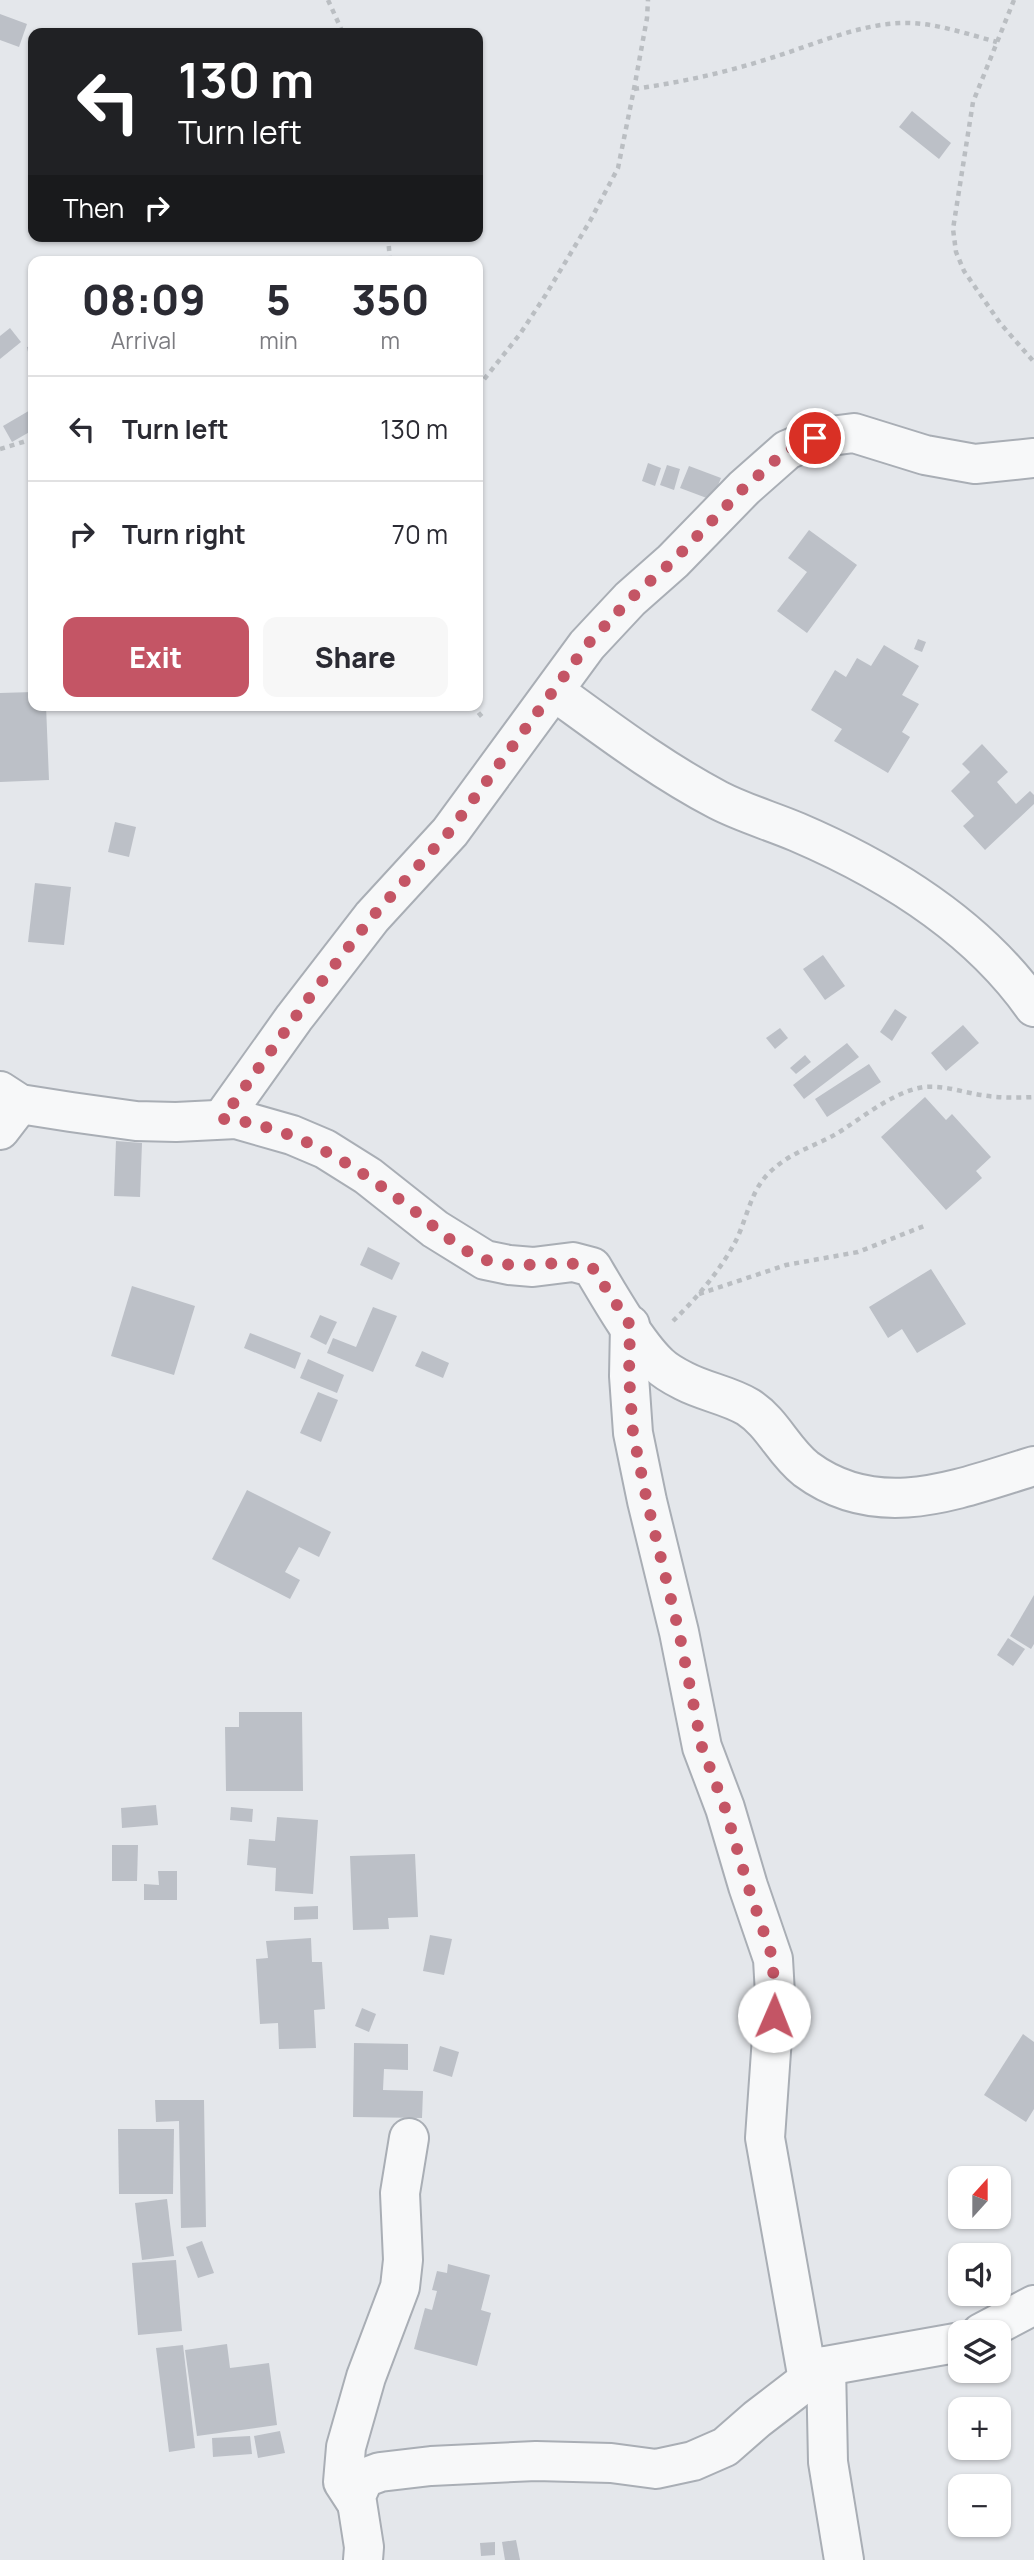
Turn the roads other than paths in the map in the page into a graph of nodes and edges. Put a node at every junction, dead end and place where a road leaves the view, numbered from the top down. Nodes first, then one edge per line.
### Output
1 (1034, 458) edge
2 (554, 691) junction
3 (1034, 1007) edge
4 (7, 1108) edge
5 (222, 1119) junction
6 (637, 1337) junction
7 (1034, 1466) edge
8 (409, 2138) dead end
9 (1034, 2305) edge
10 (1006, 2320) edge
11 (948, 2345) edge
12 (817, 2373) junction
13 (356, 2502) junction
14 (363, 2560) edge
15 (844, 2560) edge

1 - 2 street
2 - 3 street
2 - 5 street
4 - 5 street
5 - 6 street
6 - 7 street
6 - 12 street
8 - 13 street
9 - 10 street
11 - 12 street
12 - 13 street
12 - 15 street
13 - 14 street

